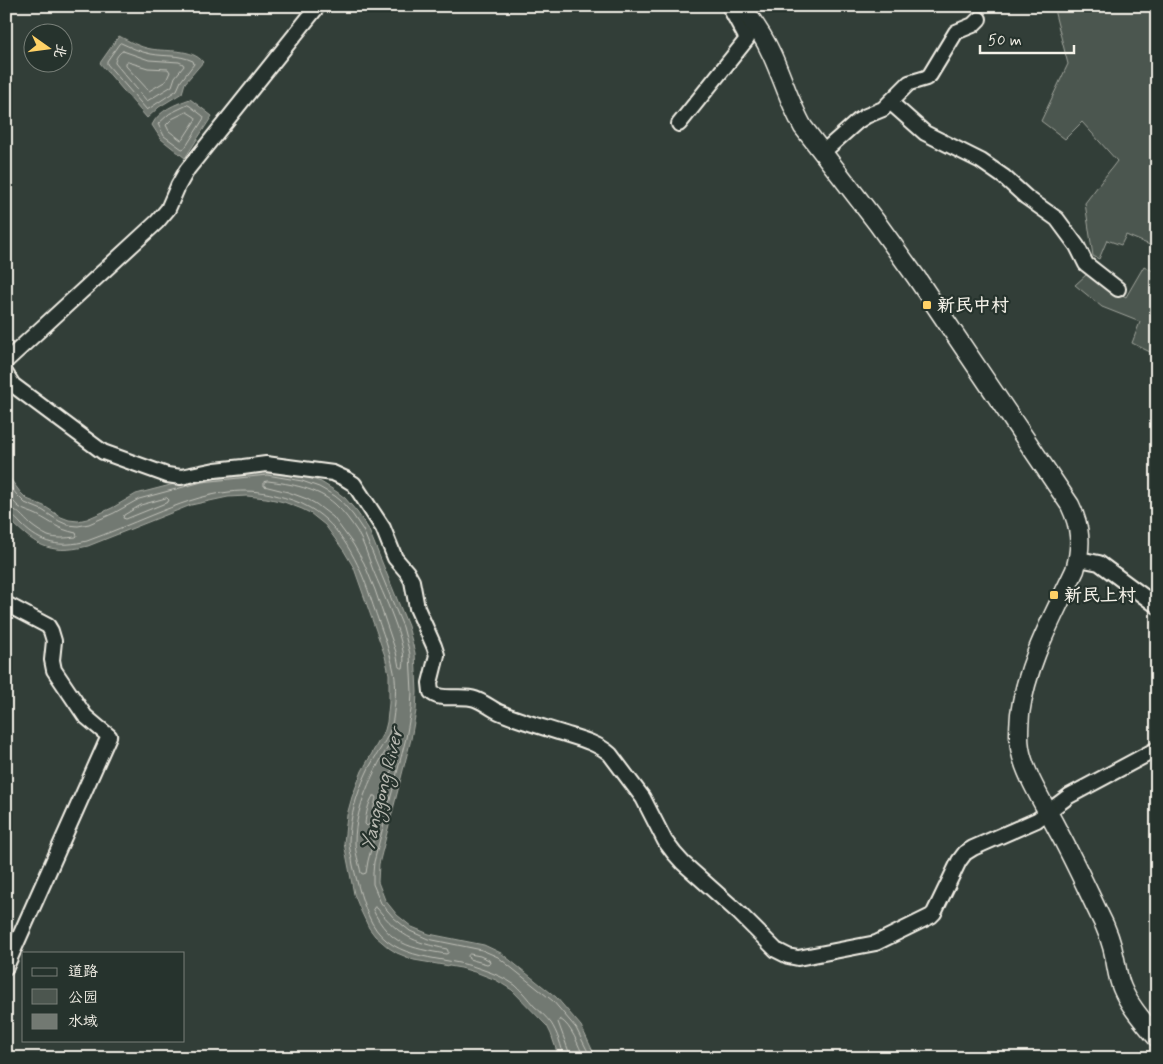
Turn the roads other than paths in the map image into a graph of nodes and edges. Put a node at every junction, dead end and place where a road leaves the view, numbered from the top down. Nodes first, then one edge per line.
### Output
1 (318, 6) edge
2 (729, 6) edge
3 (741, 6) edge
4 (979, 19) dead end
5 (890, 102) junction
6 (678, 124) dead end
7 (822, 153) junction
8 (1118, 289) dead end
9 (6, 361) edge
10 (6, 374) edge
11 (1079, 559) junction
12 (6, 604) edge
13 (1157, 606) edge
14 (1157, 749) edge
15 (1048, 812) junction
16 (6, 967) edge
17 (1157, 1038) edge

1 - 9 street
2 - 6 street
3 - 7 main road
4 - 5 street
5 - 7 street
5 - 8 street
7 - 11 main road
10 - 15 street
11 - 13 street
11 - 15 main road
12 - 16 street
14 - 15 street
15 - 17 main road

